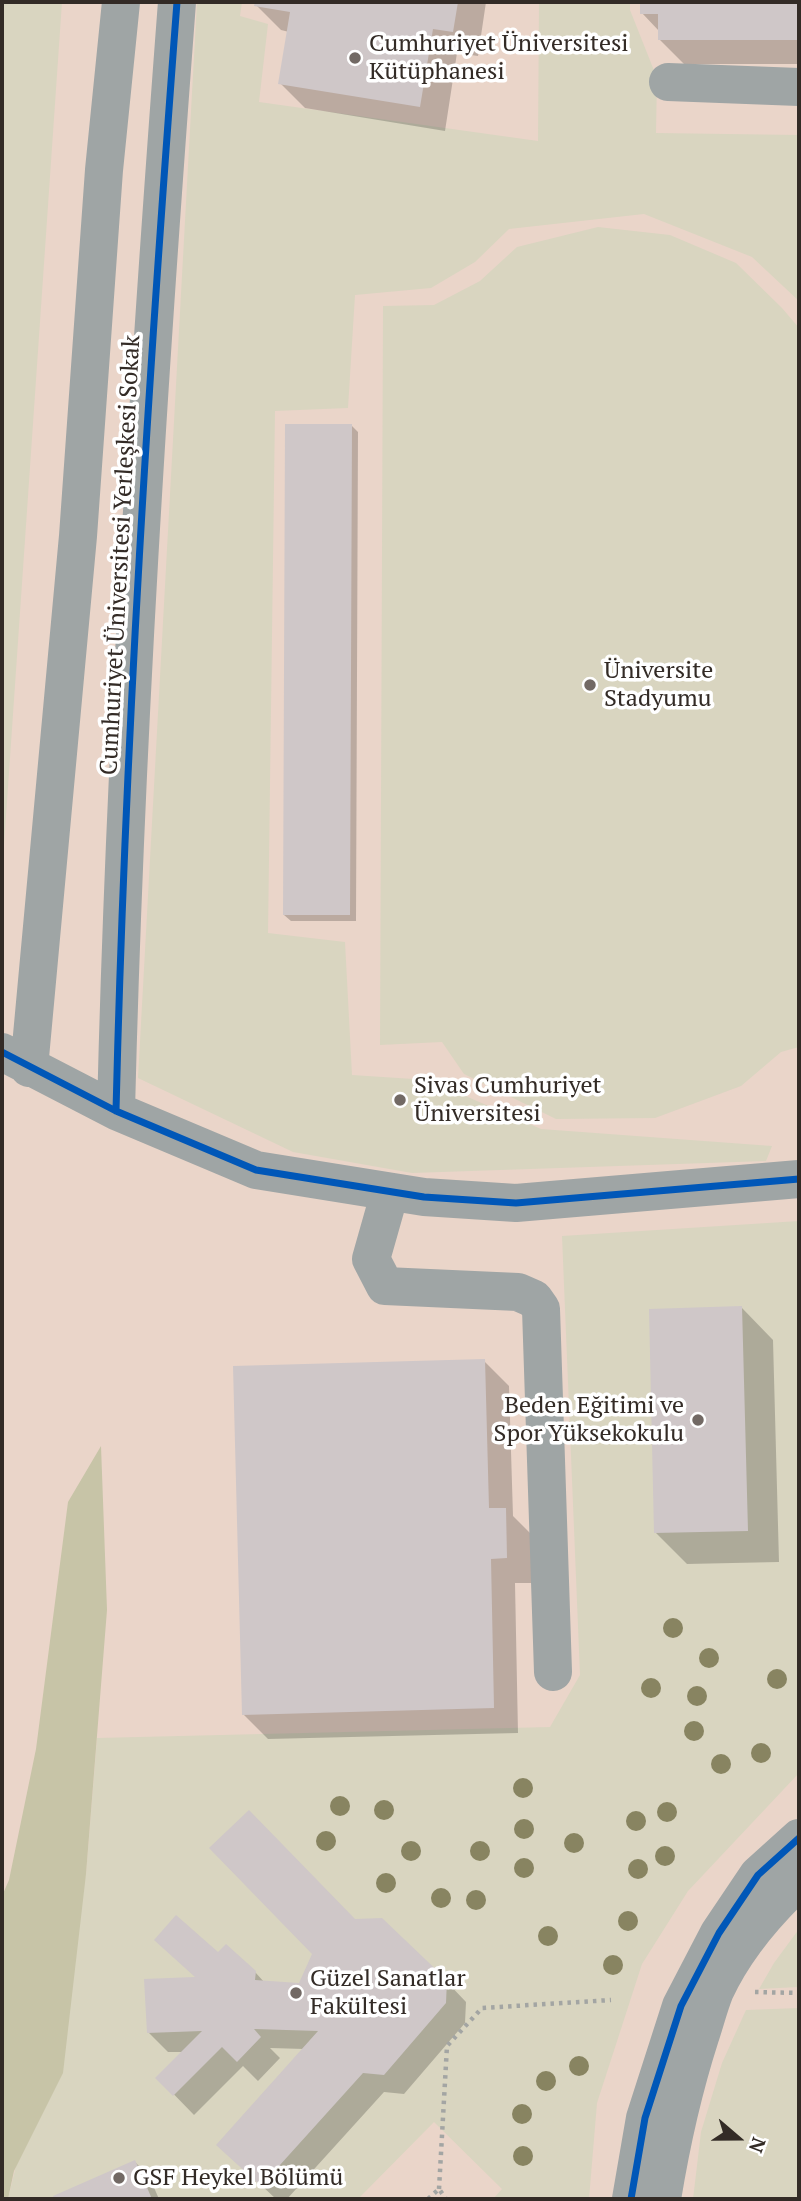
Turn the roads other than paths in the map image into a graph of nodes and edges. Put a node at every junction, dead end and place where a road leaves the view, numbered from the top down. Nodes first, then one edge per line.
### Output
1 (121, 2) edge
2 (177, 2) edge
3 (668, 82) dead end
4 (799, 87) edge
5 (15, 1060) edge
6 (116, 1111) junction
7 (799, 1179) edge
8 (390, 1192) junction
9 (552, 1672) dead end
10 (799, 1838) edge
11 (799, 1881) edge
12 (631, 2199) edge
13 (662, 2199) edge

1 - 5 street, Cumhuriyet Üniversitesi Yerleşkesi Sokak
2 - 6 street, Cumhuriyet Üniversitesi Yerleşkesi Sokak
3 - 4 street
5 - 6 street, Cumhuriyet Üniversitesi Yerleşkesi Sokak
6 - 8 street, Cumhuriyet Üniversitesi Yerleşkesi Sokak
7 - 8 street, Cumhuriyet Üniversitesi Yerleşkesi Sokak
8 - 9 street
10 - 12 street
11 - 13 street

